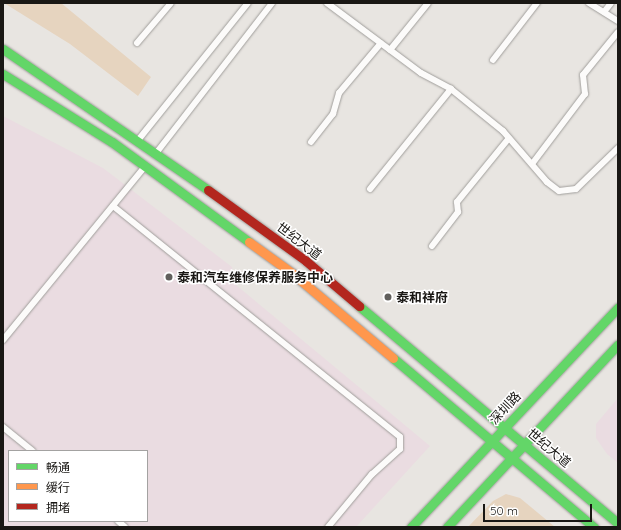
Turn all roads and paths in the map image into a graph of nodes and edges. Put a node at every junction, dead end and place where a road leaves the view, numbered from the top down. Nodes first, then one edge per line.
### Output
1 (170, 3) edge
2 (248, 3) edge
3 (272, 3) edge
4 (428, 3) edge
5 (537, 3) edge
6 (590, 3) edge
7 (611, 3) edge
8 (329, 4) edge
9 (604, 12) junction
10 (618, 21) edge
11 (618, 32) edge
12 (137, 43) dead end
13 (381, 43) junction
14 (3, 49) edge
15 (390, 50) junction
16 (493, 60) dead end
17 (3, 74) edge
18 (451, 89) junction
19 (509, 138) junction
20 (137, 141) junction
21 (310, 142) dead end
22 (618, 148) edge
23 (128, 153) junction
24 (155, 154) junction
25 (532, 164) junction
26 (146, 166) junction
27 (370, 189) dead end
28 (113, 206) junction
29 (432, 246) dead end
30 (618, 307) edge
31 (3, 340) edge
32 (618, 344) edge
33 (3, 427) edge
34 (504, 428) junction
35 (490, 442) junction
36 (524, 444) junction
37 (31, 450) edge
38 (510, 459) junction
39 (618, 523) edge
40 (328, 527) edge
41 (411, 527) edge
42 (447, 527) edge
43 (594, 527) edge

1 - 12 lane
2 - 20 lane
3 - 24 lane
4 - 15 lane
5 - 16 lane
6 - 9 lane
7 - 9 lane
8 - 13 lane
9 - 10 lane
11 - 25 lane
13 - 15 lane
13 - 21 lane
14 - 20 street, 世纪大道
15 - 18 lane
17 - 23 street
18 - 19 lane
18 - 27 lane
19 - 25 lane
19 - 29 lane
20 - 23 lane
20 - 24 street, 世纪大道
22 - 25 lane
23 - 26 street
24 - 26 lane
24 - 34 street, 世纪大道
26 - 28 lane
26 - 35 street
28 - 31 lane
28 - 40 lane
30 - 34 street, 深圳路
32 - 36 street
33 - 37 lane
34 - 35 street, 深圳路
34 - 36 street, 世纪大道
35 - 38 street
35 - 41 street, 深圳路
36 - 38 street
36 - 39 street, 世纪大道
38 - 42 street
38 - 43 street

